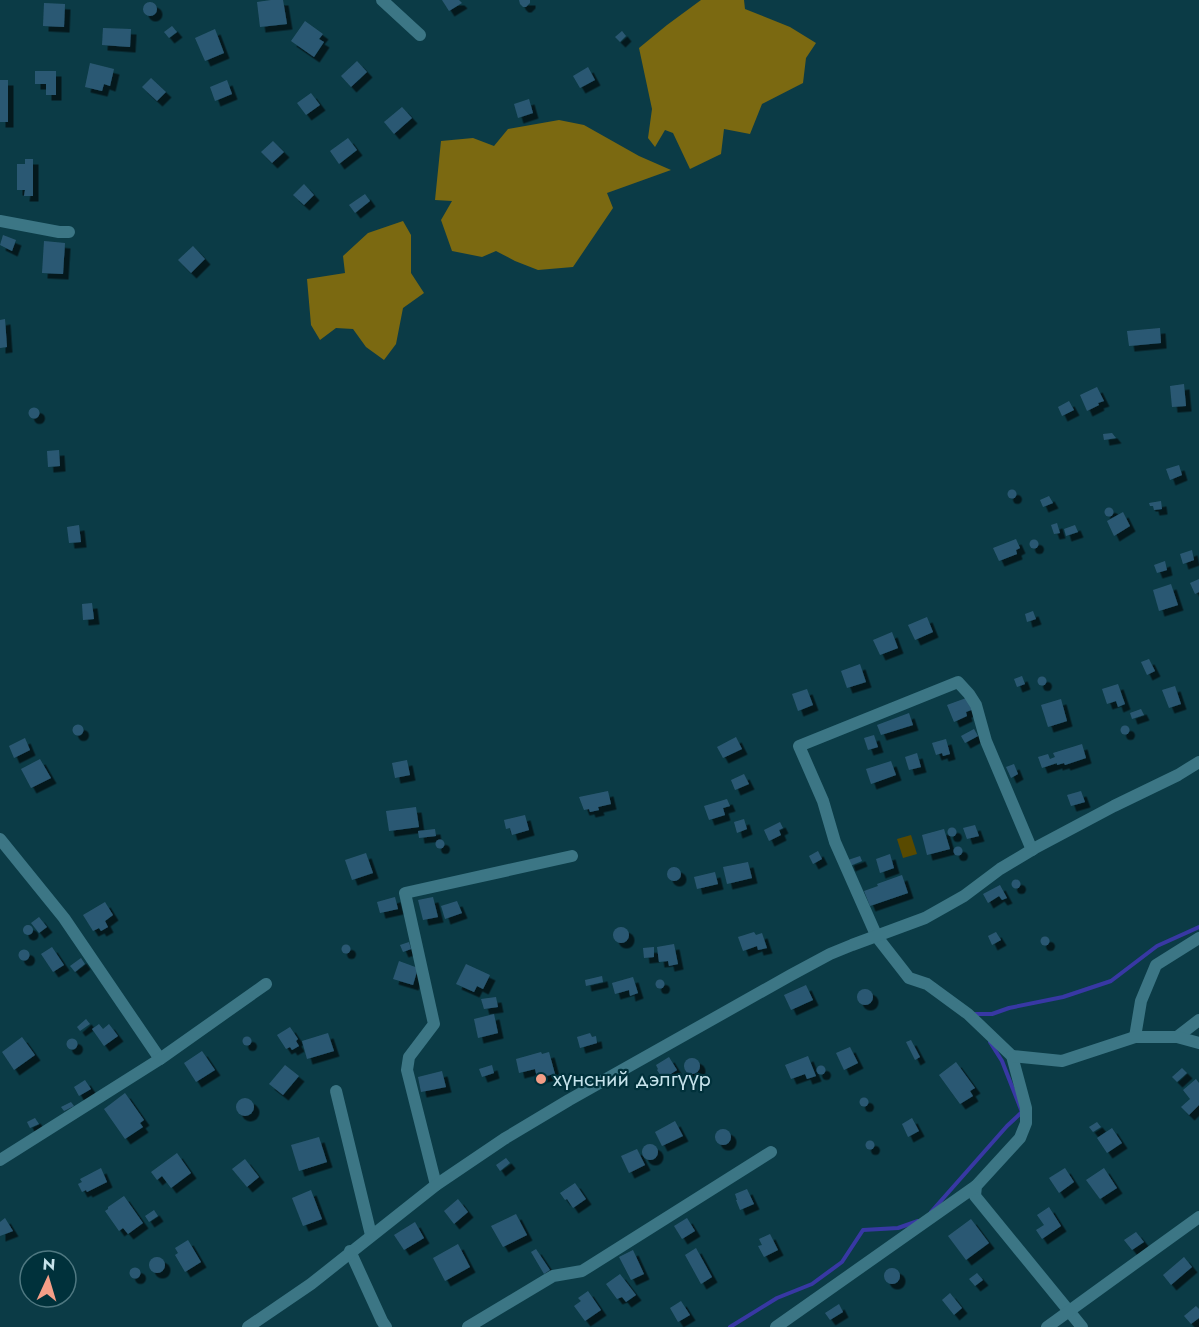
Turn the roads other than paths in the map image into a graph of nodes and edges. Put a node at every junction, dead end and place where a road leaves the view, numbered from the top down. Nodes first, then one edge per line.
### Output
1 (382, 0) edge
2 (420, 35) dead end
3 (0, 221) edge
4 (69, 232) dead end
5 (1199, 762) edge
6 (0, 839) edge
7 (1032, 850) junction
8 (572, 856) dead end
9 (876, 937) junction
10 (1199, 938) edge
11 (266, 984) dead end
12 (1199, 1020) edge
13 (1135, 1037) junction
14 (1177, 1037) junction
15 (1199, 1043) edge
16 (1012, 1056) junction
17 (160, 1059) junction
18 (336, 1091) dead end
19 (771, 1152) dead end
20 (0, 1160) edge
21 (436, 1185) junction
22 (976, 1186) junction
23 (1199, 1217) edge
24 (371, 1235) junction
25 (350, 1251) junction
26 (1070, 1311) junction
27 (248, 1327) edge
28 (386, 1327) edge
29 (468, 1327) edge
30 (776, 1327) edge
31 (1047, 1327) edge
32 (1082, 1327) edge

1 - 2 street
3 - 4 street
5 - 7 street
6 - 17 street
7 - 9 street
7 - 9 street
8 - 21 street
9 - 16 street
9 - 21 street
10 - 13 street
11 - 17 street
12 - 14 street
13 - 14 street
13 - 16 street
14 - 15 street
16 - 22 street
17 - 20 street
18 - 24 street
19 - 29 street
21 - 24 street
22 - 26 street
22 - 30 street
23 - 26 street
24 - 25 street
25 - 27 street
25 - 28 street
26 - 31 street
26 - 32 street

